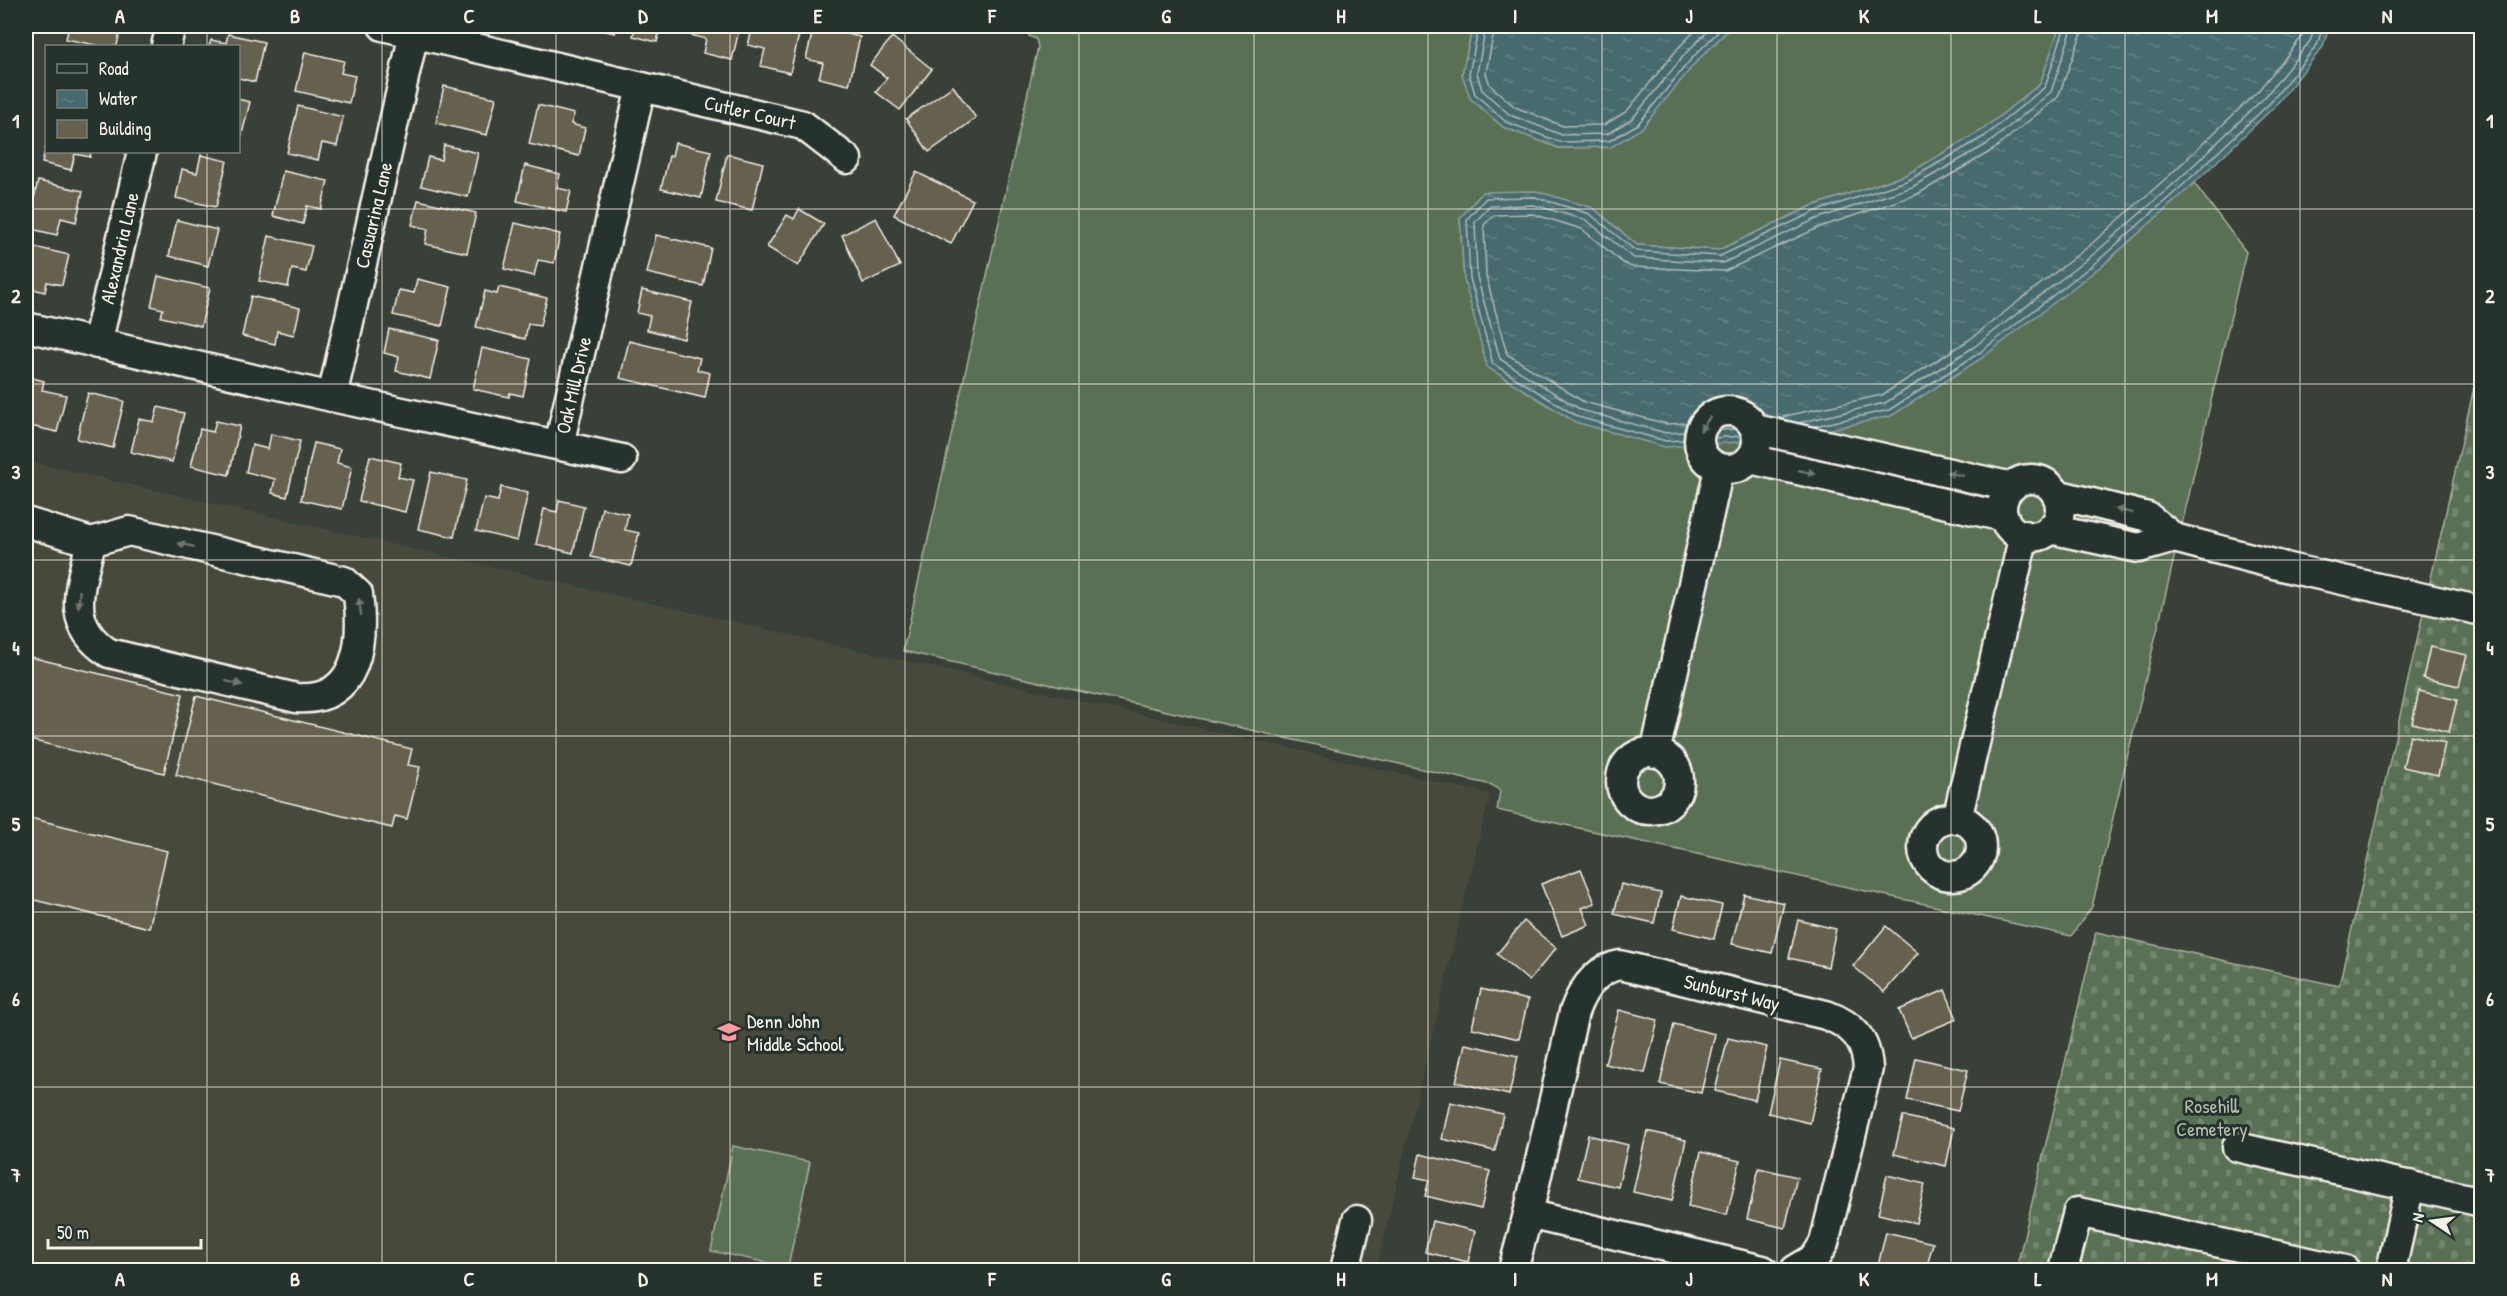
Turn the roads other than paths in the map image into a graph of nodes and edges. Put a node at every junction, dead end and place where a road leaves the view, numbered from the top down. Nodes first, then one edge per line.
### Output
1 (171, 26) edge
2 (383, 26) edge
3 (414, 33) junction
4 (166, 45) edge
5 (641, 87) junction
6 (142, 153) edge
7 (848, 159) dead end
8 (26, 327) edge
9 (97, 344) junction
10 (332, 397) junction
11 (1755, 429) junction
12 (559, 444) junction
13 (622, 459) dead end
14 (1750, 459) junction
15 (1719, 469) junction
16 (2012, 487) junction
17 (2056, 494) junction
18 (26, 522) edge
19 (2026, 527) junction
20 (2174, 538) junction
21 (91, 542) junction
22 (2481, 611) edge
23 (1655, 753) dead end
24 (1957, 819) dead end
25 (2237, 1147) dead end
26 (2410, 1185) junction
27 (2481, 1202) edge
28 (1528, 1214) junction
29 (1357, 1220) dead end
30 (1344, 1270) edge
31 (1513, 1270) edge
32 (1763, 1270) edge
33 (1795, 1270) edge
34 (2064, 1270) edge
35 (2345, 1270) edge
36 (2391, 1270) edge

1 - 4 street
2 - 3 street
3 - 5 street
3 - 10 street, Casuarina Lane
5 - 7 street, Cutler Court
5 - 12 street, Oak Mill Drive
6 - 9 street, Alexandria Lane
8 - 9 street, Oak Mill Drive
9 - 10 street, Oak Mill Drive
10 - 12 street, Oak Mill Drive
11 - 14 street
11 -> 15 street
16 -> 11 street
12 - 13 street
14 - 15 street
14 -> 19 street
15 - 23 street
16 - 17 street
16 - 19 street
17 - 19 street
20 -> 17 street
18 - 21 street
19 - 20 street
19 - 24 street
20 - 22 street
21 -> 21 street
25 - 26 street
26 - 27 street
26 - 36 street
28 - 31 street, Sunburst Way
28 - 32 street
28 - 33 street, Sunburst Way
29 - 30 street
34 - 35 street

